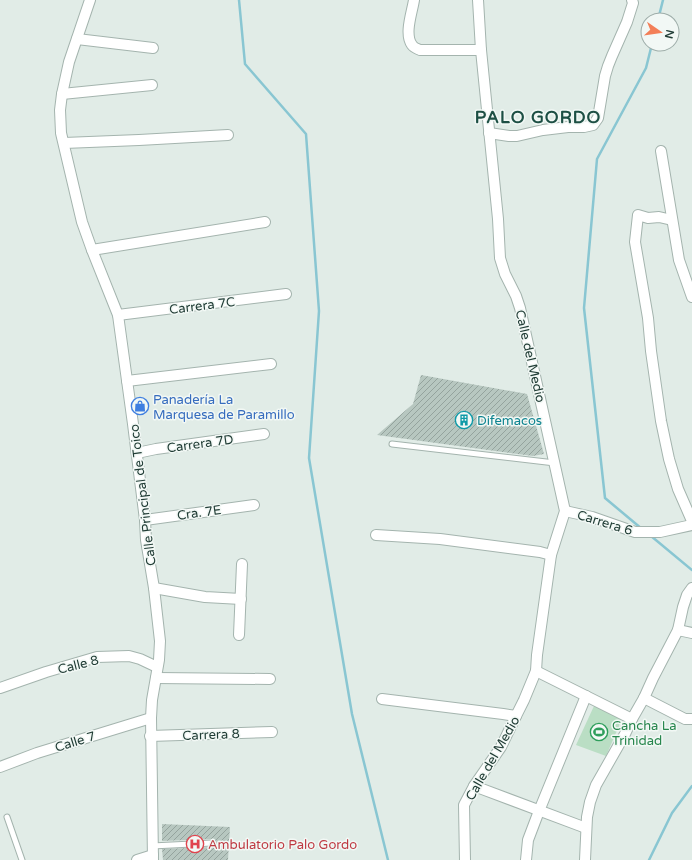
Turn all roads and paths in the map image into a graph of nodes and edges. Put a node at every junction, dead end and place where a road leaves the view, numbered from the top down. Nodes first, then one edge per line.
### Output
1 (90, 0) edge
2 (414, 0) edge
3 (478, 0) edge
4 (632, 0) edge
5 (77, 39) junction
6 (153, 48) dead end
7 (481, 50) junction
8 (152, 85) dead end
9 (62, 94) junction
10 (489, 133) junction
11 (228, 135) dead end
12 (64, 143) junction
13 (661, 151) dead end
14 (672, 220) junction
15 (265, 222) dead end
16 (92, 250) junction
17 (286, 294) dead end
18 (692, 297) edge
19 (118, 315) junction
20 (271, 364) dead end
21 (127, 381) junction
22 (264, 434) dead end
23 (392, 444) dead end
24 (137, 453) junction
25 (555, 462) junction
26 (254, 505) dead end
27 (565, 511) junction
28 (145, 520) junction
29 (692, 521) edge
30 (692, 525) edge
31 (376, 535) dead end
32 (551, 555) junction
33 (242, 564) dead end
34 (154, 588) junction
35 (692, 588) edge
36 (241, 599) junction
37 (678, 630) junction
38 (692, 633) edge
39 (239, 635) dead end
40 (536, 671) junction
41 (157, 672) junction
42 (270, 679) dead end
43 (0, 688) edge
44 (586, 696) junction
45 (644, 698) junction
46 (382, 699) dead end
47 (516, 716) junction
48 (150, 718) junction
49 (692, 719) edge
50 (632, 720) junction
51 (272, 732) dead end
52 (150, 736) junction
53 (0, 766) edge
54 (474, 786) junction
55 (539, 811) junction
56 (7, 817) dead end
57 (586, 828) junction
58 (212, 843) dead end
59 (153, 854) edge
60 (22, 860) edge
61 (136, 860) edge
62 (465, 860) edge
63 (526, 860) edge
64 (585, 860) edge

1 - 5 street, Calle Principal de Toico
2 - 7 street
3 - 7 street, Calle del Medio
4 - 10 street
5 - 6 street
5 - 9 street, Calle Principal de Toico
7 - 10 street, Calle del Medio
8 - 9 street
9 - 12 street, Calle Principal de Toico
10 - 25 street, Calle del Medio
11 - 12 street
12 - 16 street, Calle Principal de Toico
13 - 14 street
14 - 18 street
14 - 29 street
15 - 16 street
16 - 19 street, Calle Principal de Toico
17 - 19 street, Carrera 7C
19 - 21 street, Calle Principal de Toico
20 - 21 street
21 - 24 street, Calle Principal de Toico
22 - 24 street, Carrera 7D
23 - 25 lane
24 - 28 street, Calle Principal de Toico
25 - 27 street, Calle del Medio
26 - 28 street, Cra. 7E
27 - 30 street, Carrera 6
27 - 32 street, Calle del Medio
28 - 34 street, Calle Principal de Toico
31 - 32 street
32 - 40 street, Calle del Medio
33 - 36 street
34 - 36 street
34 - 41 street, Calle Principal de Toico
35 - 37 street
36 - 39 street
37 - 38 street
37 - 45 street
40 - 44 street
40 - 47 street, Calle del Medio
41 - 42 street, Calle 8
41 - 43 street, Calle 8
41 - 48 street, Calle Principal de Toico
44 - 50 street
44 - 55 street
45 - 49 street
45 - 50 street
46 - 47 street
47 - 54 street, Calle del Medio
48 - 52 street, Calle Principal de Toico
48 - 53 street, Calle 7
50 - 57 street
51 - 52 street, Carrera 8
52 - 59 street, Calle Principal de Toico
54 - 55 street
54 - 62 street, Calle del Medio
55 - 57 street
55 - 63 street
56 - 60 lane
57 - 64 street
58 - 59 lane
59 - 61 street

